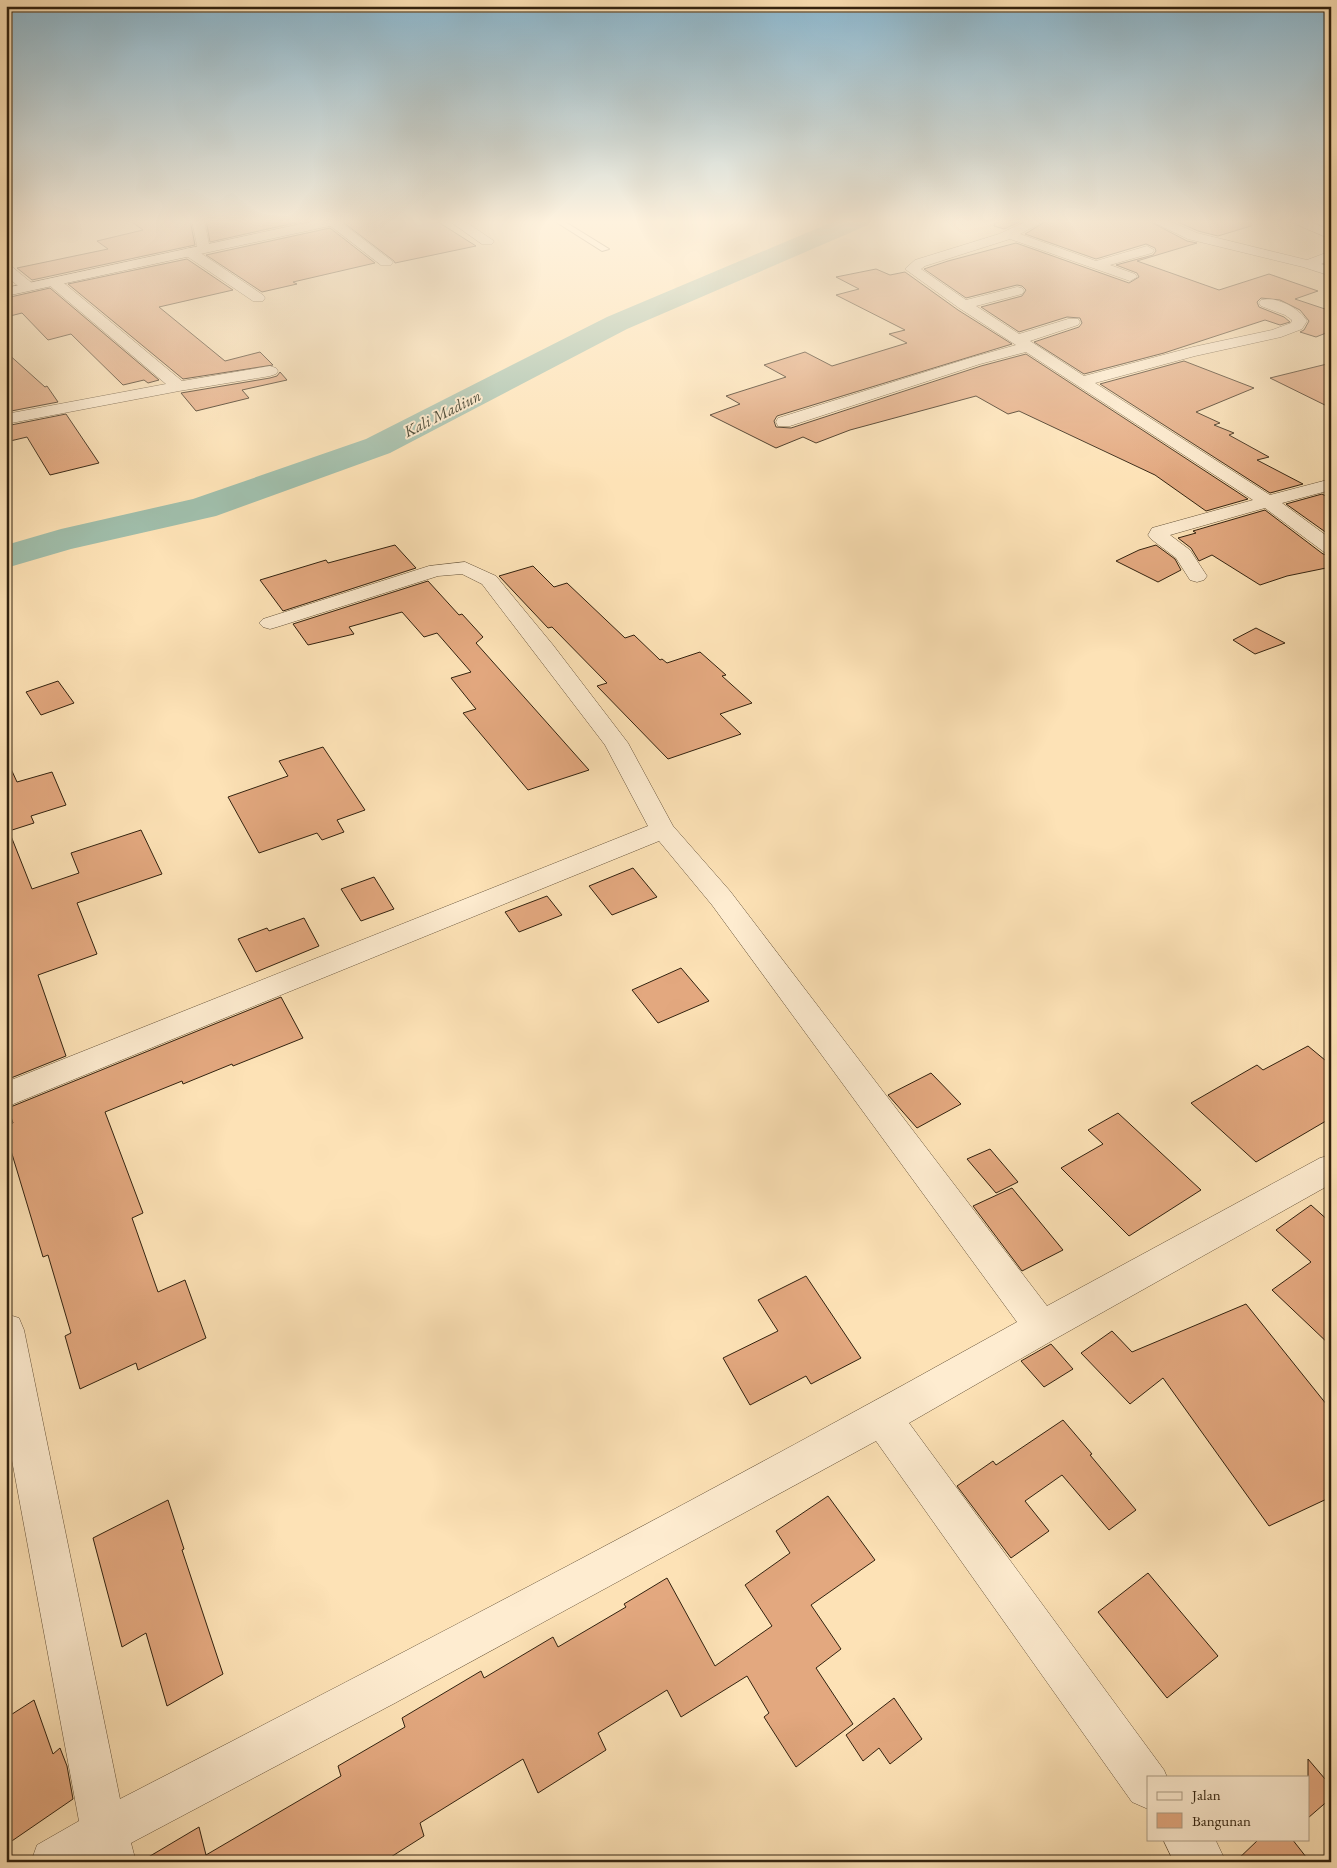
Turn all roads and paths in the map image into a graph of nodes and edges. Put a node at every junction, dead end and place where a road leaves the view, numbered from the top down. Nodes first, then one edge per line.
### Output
1 (84, 307) edge
2 (967, 307) edge
3 (1278, 307) edge
4 (1073, 322) dead end
5 (1023, 343) junction
6 (270, 371) dead end
7 (1083, 381) junction
8 (179, 386) junction
9 (6, 419) edge
10 (784, 422) dead end
11 (1331, 484) edge
12 (1268, 502) junction
13 (1331, 548) edge
14 (1197, 576) dead end
15 (270, 623) dead end
16 (663, 830) junction
17 (6, 1095) edge
18 (1331, 1168) edge
19 (1042, 1327) junction
20 (6, 1330) edge
21 (882, 1418) junction
22 (1147, 1785) edge
23 (1187, 1840) edge
24 (109, 1847) edge
25 (54, 1862) edge
26 (1203, 1862) edge

1 - 8 street
2 - 5 street
3 - 7 street
4 - 5 street
5 - 7 street
5 - 10 street
6 - 8 street
7 - 12 street
8 - 9 street
11 - 12 street
12 - 13 street
12 - 14 street
15 - 16 street
16 - 17 street
16 - 19 street
18 - 19 street
19 - 21 street
20 - 24 street
21 - 22 street
21 - 24 street
23 - 26 street
24 - 25 street

